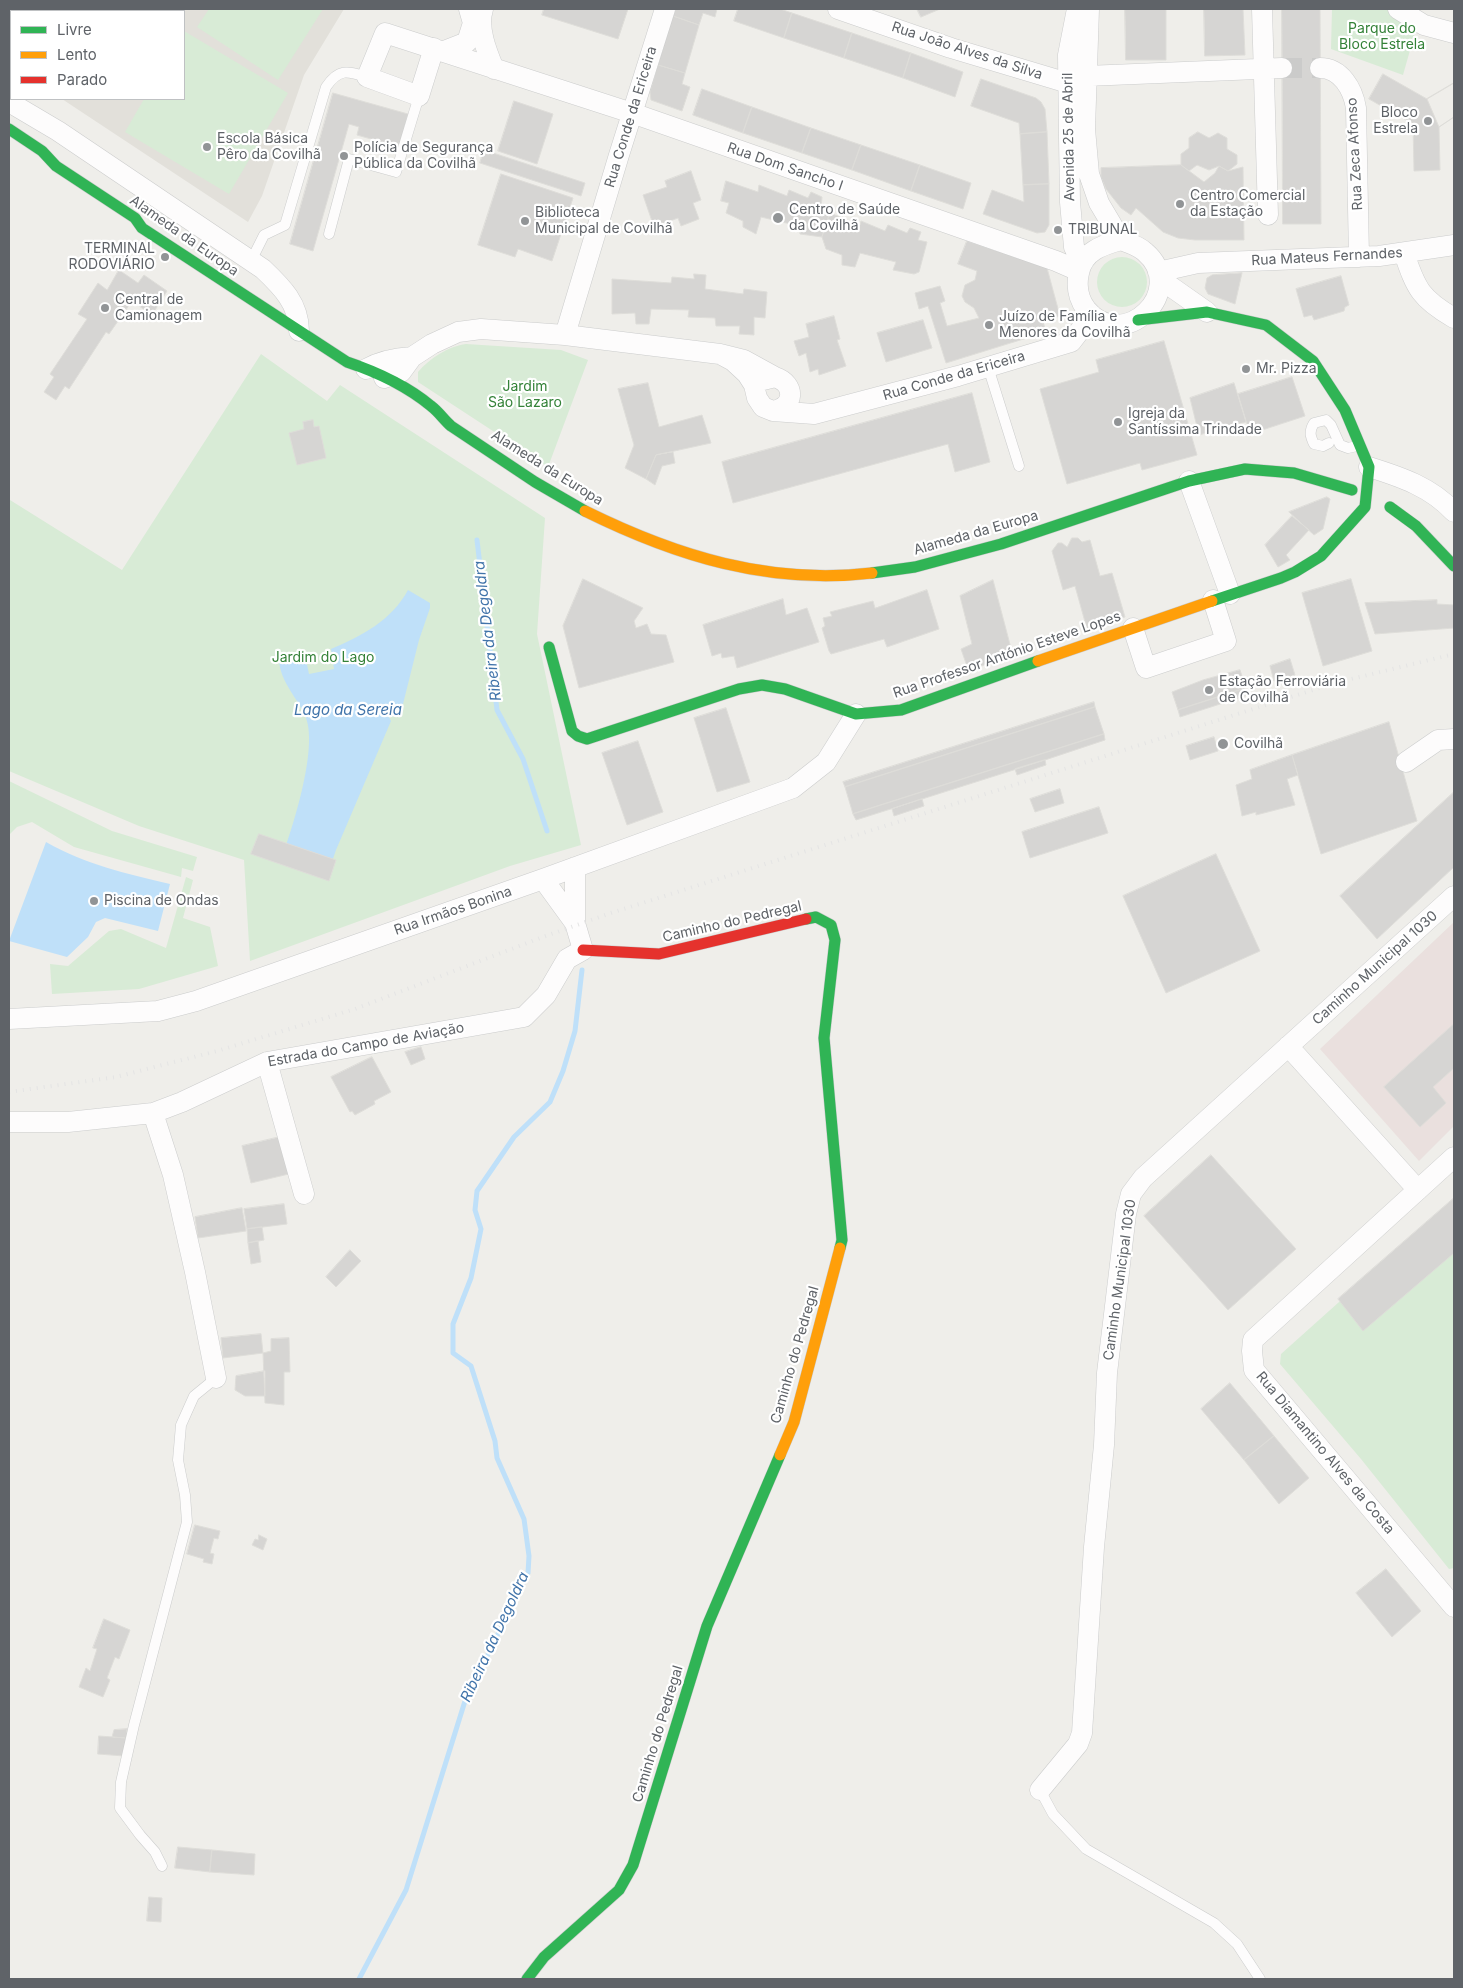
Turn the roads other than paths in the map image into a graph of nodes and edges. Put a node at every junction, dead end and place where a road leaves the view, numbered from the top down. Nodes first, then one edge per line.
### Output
1 (469, 9) edge
2 (483, 9) edge
3 (665, 9) edge
4 (838, 9) edge
5 (1076, 9) edge
6 (1089, 9) edge
7 (1262, 9) edge
8 (1398, 9) edge
9 (1454, 33) edge
10 (439, 50) junction
11 (1320, 68) tunnel mouth
12 (494, 69) junction
13 (1273, 69) junction
14 (367, 77) junction
15 (1077, 79) junction
16 (419, 96) junction
17 (9, 102) edge
18 (632, 113) junction
19 (9, 129) edge
20 (1268, 215) dead end
21 (329, 234) dead end
22 (1121, 240) junction
23 (1454, 245) edge
24 (1145, 251) junction
25 (1404, 253) junction
26 (1359, 257) junction
27 (251, 260) junction
28 (1198, 263) junction
29 (1080, 268) junction
30 (1159, 276) junction
31 (1208, 312) junction
32 (1092, 315) junction
33 (1454, 318) edge
34 (1138, 320) junction
35 (299, 331) junction
36 (565, 335) junction
37 (720, 354) junction
38 (412, 358) junction
39 (988, 367) junction
40 (361, 374) junction
41 (384, 378) junction
42 (782, 383) junction
43 (406, 390) junction
44 (756, 393) junction
45 (833, 410) junction
46 (773, 411) junction
47 (419, 412) dead end
48 (443, 420) junction
49 (1329, 443) dead end
50 (1360, 446) junction
51 (1019, 466) dead end
52 (1369, 467) junction
53 (1189, 480) junction
54 (1352, 490) dead end
55 (1390, 507) dead end
56 (1454, 512) edge
57 (1454, 566) edge
58 (1222, 597) junction
59 (1133, 628) junction
60 (549, 647) dead end
61 (856, 714) junction
62 (1454, 739) edge
63 (1406, 762) dead end
64 (575, 868) junction
65 (543, 879) junction
66 (1454, 896) edge
67 (575, 923) junction
68 (583, 950) junction
69 (9, 1019) edge
70 (1288, 1046) junction
71 (267, 1062) junction
72 (153, 1113) junction
73 (9, 1122) edge
74 (1454, 1157) edge
75 (1418, 1190) junction
76 (304, 1194) dead end
77 (216, 1378) joint
78 (1454, 1607) edge
79 (1040, 1790) joint
80 (162, 1866) dead end
81 (528, 1979) edge
82 (1260, 1979) edge

1 - 10 street
2 - 12 street
3 - 18 street, Rua Conde da Ericeira
4 - 15 street, Rua João Alves da Silva
5 - 15 street, Avenida 25 de Abril
6 - 15 street, Avenida 25 de Abril
7 - 13 street
8 - 9 street
10 - 12 street, Rua Dom Sancho I
10 - 14 street, Rua Dom Sancho I
10 - 16 street
11 - 26 street, Rua Zeca Afonso
12 - 18 street, Rua Dom Sancho I
13 - 15 street, Rua João Alves da Silva
13 - 20 street
14 - 16 street
14 - 27 lane
15 - 22 street, Avenida 25 de Abril
15 - 29 street, Avenida 25 de Abril
16 - 21 lane
17 - 27 street
18 - 29 street, Rua Dom Sancho I
18 - 36 street, Rua Conde da Ericeira
19 - 35 street, Alameda da Europa
22 - 24 street
22 - 29 street
23 - 25 street, Rua Mateus Fernandes
24 - 28 street, Rua Mateus Fernandes
24 - 30 street
25 - 26 street, Rua Mateus Fernandes
25 - 33 street
26 - 28 street, Rua Mateus Fernandes
27 - 35 street
28 - 30 street, Rua Mateus Fernandes
29 - 32 street
30 - 31 street
30 - 34 street
31 - 34 street
31 - 50 street
32 - 34 street
32 - 39 street, Rua Conde da Ericeira
35 - 40 street, Alameda da Europa
36 - 37 street
36 - 38 street
37 - 42 street
37 - 44 street
38 - 40 street
38 - 41 street
38 - 43 street
39 - 45 street, Rua Conde da Ericeira
39 - 51 lane
40 - 41 street, Alameda da Europa
41 - 43 street, Alameda da Europa
42 - 44 street
42 - 45 street
42 - 46 street
43 - 48 street, Alameda da Europa
44 - 46 street
45 - 46 street, Rua Conde da Ericeira
47 - 48 street, Alameda da Europa
48 - 53 street, Alameda da Europa
49 - 50 lane
50 - 52 street
52 - 56 street
52 - 58 street, Rua Professor António Esteve Lopes
53 - 54 street, Alameda da Europa
53 - 58 street
55 - 57 street
58 - 59 street, Rua Professor António Esteve Lopes
58 - 59 street
59 - 61 street, Rua Professor António Esteve Lopes
60 - 61 street, Rua Professor António Esteve Lopes
61 - 64 street, Rua Irmãos Bonina
62 - 63 street
64 - 65 street, Rua Irmãos Bonina
64 - 67 street
65 - 67 street
65 - 69 street, Rua Irmãos Bonina
66 - 70 street, Caminho Municipal 1030
67 - 68 street
68 - 71 street, Estrada do Campo de Aviação
68 - 81 street, Caminho do Pedregal
70 - 75 street
70 - 79 street, Caminho Municipal 1030
71 - 72 street, Estrada do Campo de Aviação
71 - 76 street
72 - 73 street, Estrada do Campo de Aviação
72 - 77 street
74 - 75 street, Rua Diamantino Alves da Costa
75 - 78 street, Rua Diamantino Alves da Costa
77 - 80 lane
79 - 82 lane

